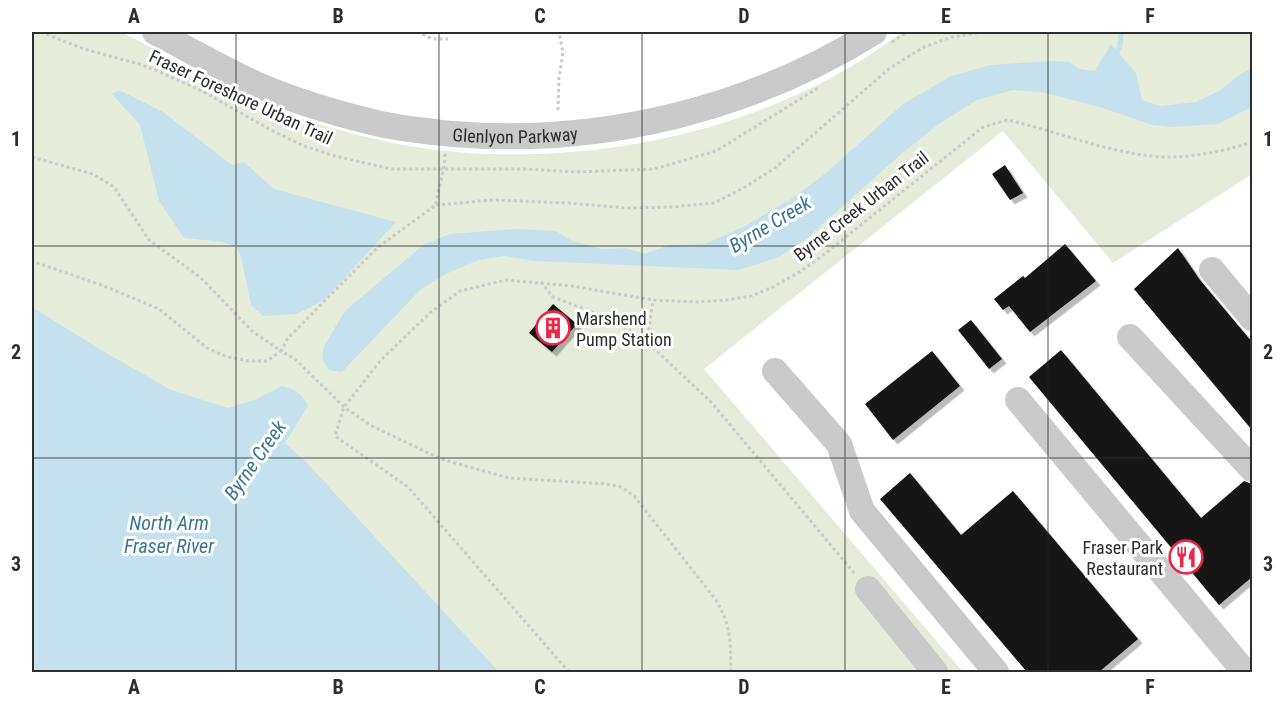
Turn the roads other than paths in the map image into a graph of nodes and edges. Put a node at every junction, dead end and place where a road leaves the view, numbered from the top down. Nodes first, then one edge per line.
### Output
1 (155, 32) edge
2 (874, 32) edge
3 (1212, 270) dead end
4 (1252, 318) edge
5 (1130, 337) dead end
6 (775, 371) dead end
7 (1018, 400) dead end
8 (1252, 469) edge
9 (868, 589) road end
10 (1246, 669) edge
11 (935, 672) edge
12 (996, 672) edge

1 - 2 street, Glenlyon Parkway
3 - 4 street
5 - 8 street
6 - 12 street
7 - 10 street
9 - 11 street

